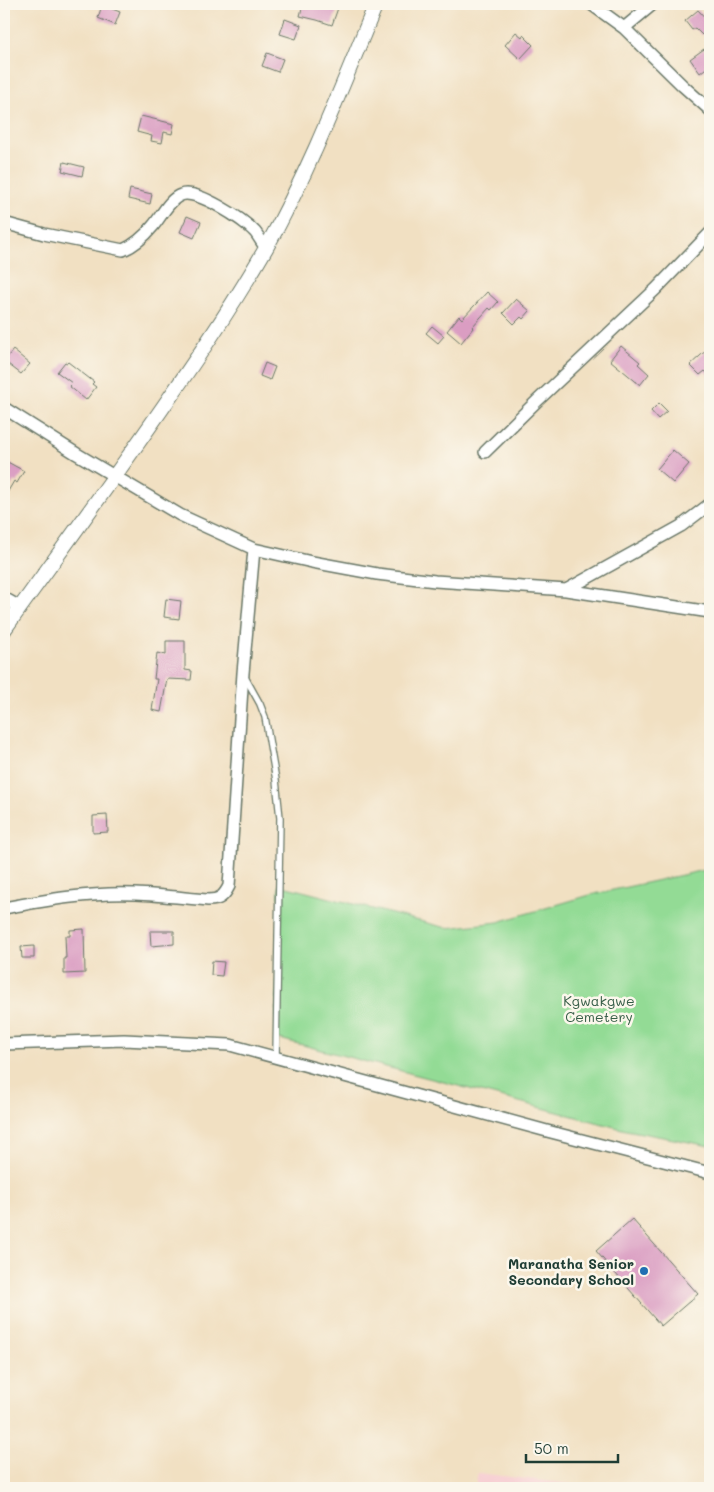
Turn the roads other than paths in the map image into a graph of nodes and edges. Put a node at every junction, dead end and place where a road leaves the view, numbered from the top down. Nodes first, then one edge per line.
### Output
1 (376, 4) edge
2 (592, 4) edge
3 (653, 4) edge
4 (624, 28) junction
5 (710, 110) edge
6 (4, 222) edge
7 (710, 233) edge
8 (266, 248) junction
9 (4, 408) edge
10 (485, 452) dead end
11 (116, 476) junction
12 (710, 504) edge
13 (254, 548) junction
14 (566, 590) junction
15 (4, 598) edge
16 (20, 607) junction
17 (710, 612) edge
18 (4, 630) edge
19 (243, 673) junction
20 (4, 908) edge
21 (4, 1044) edge
22 (276, 1057) junction
23 (710, 1172) edge

1 - 8 street
2 - 4 street
3 - 4 street
4 - 5 street
6 - 8 street
7 - 10 street
8 - 11 street
9 - 11 street
11 - 13 street
11 - 16 street
12 - 14 street
13 - 14 street
13 - 19 street
14 - 17 street
15 - 16 street
16 - 18 street
19 - 20 street
19 - 22 lane
21 - 22 street
22 - 23 street

